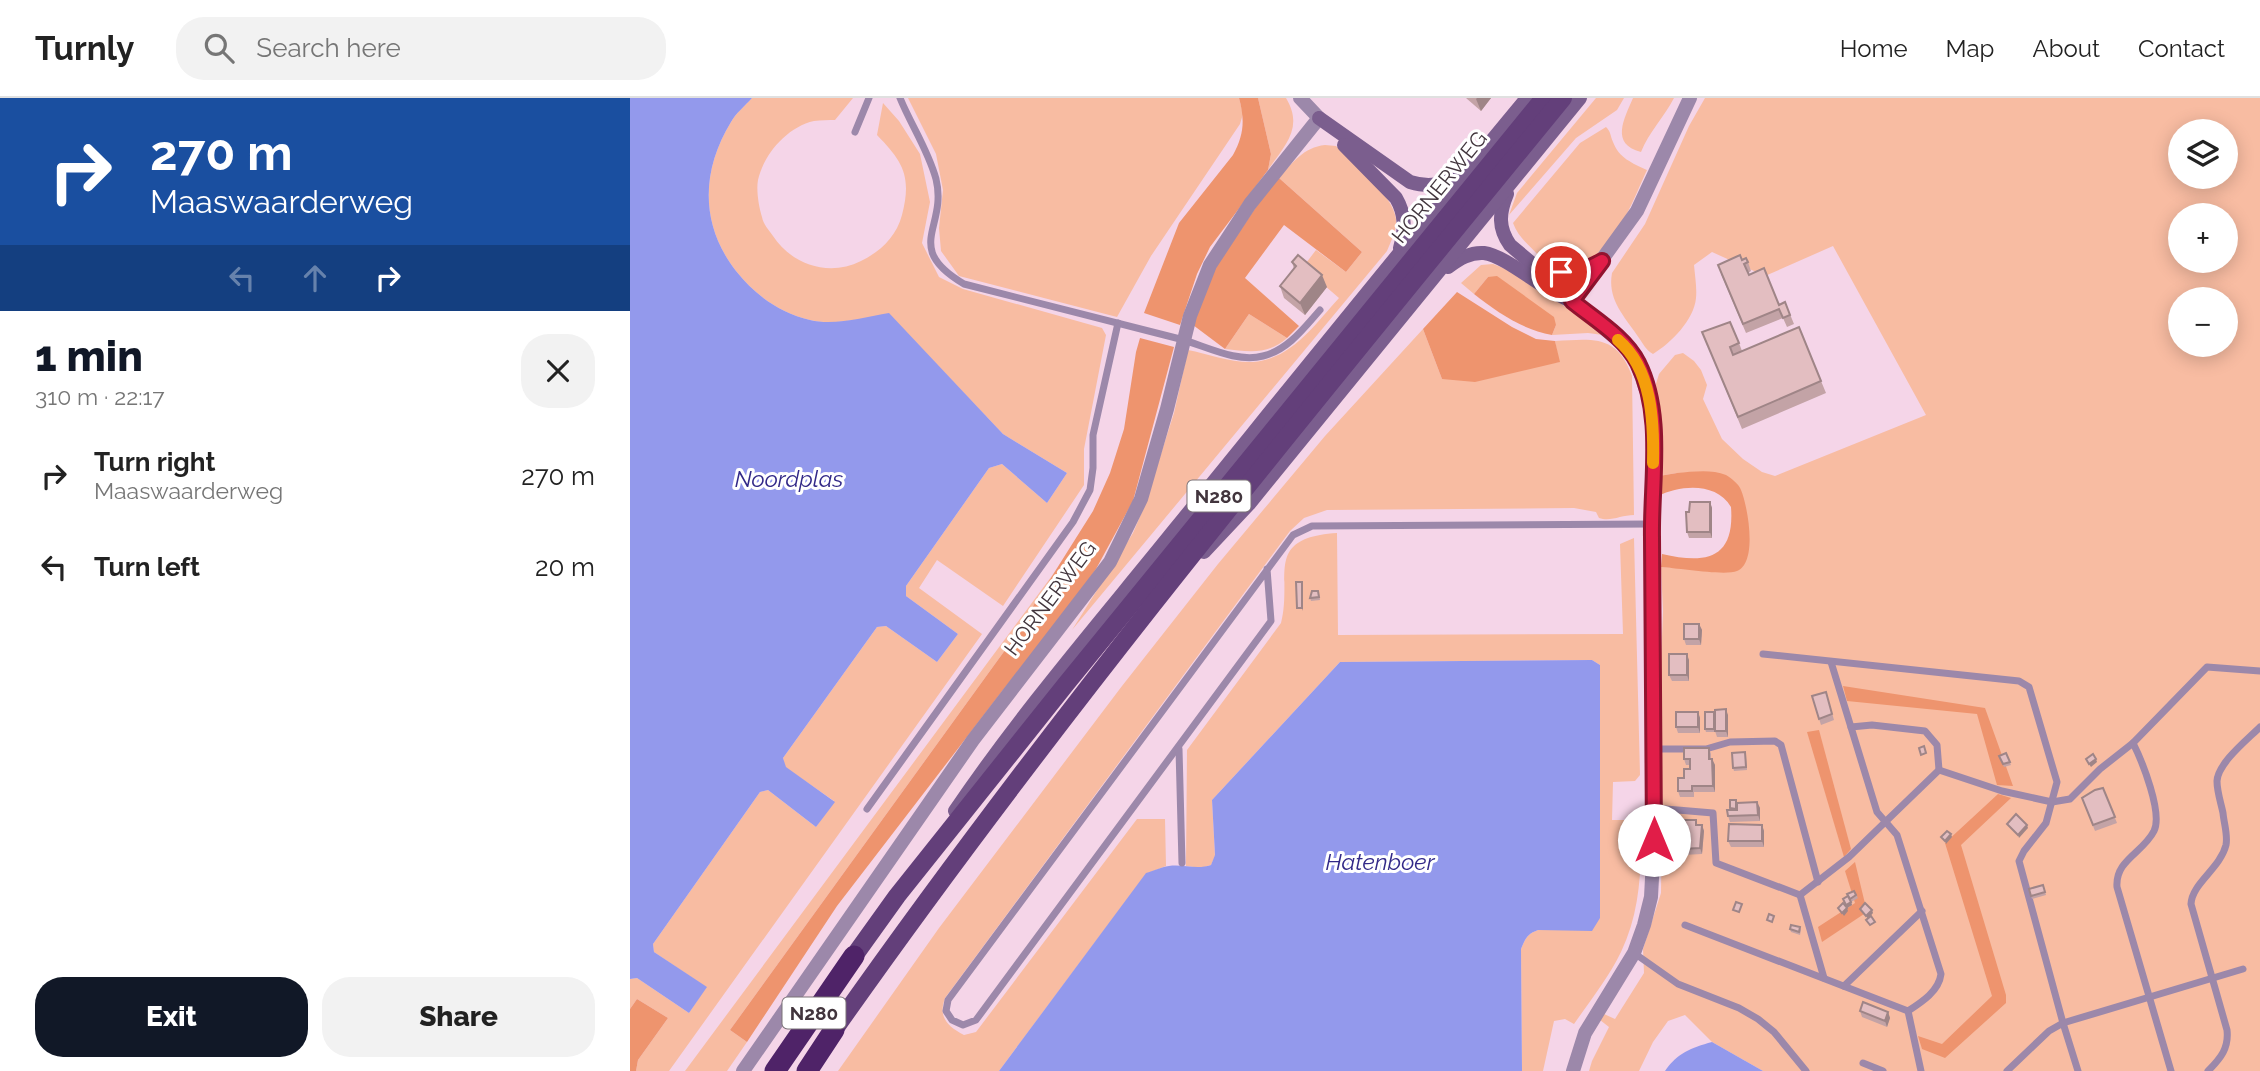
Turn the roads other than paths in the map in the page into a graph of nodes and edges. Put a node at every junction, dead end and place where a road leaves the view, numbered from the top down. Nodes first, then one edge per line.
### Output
1 (869, 98) edge
2 (900, 98) edge
3 (1300, 98) edge
4 (1527, 98) edge
5 (1545, 98) edge
6 (1563, 98) edge
7 (1580, 98) edge
8 (1690, 98) edge
9 (1319, 118) junction
10 (855, 132) dead end
11 (1465, 172) junction
12 (1514, 180) junction
13 (1399, 252) junction
14 (1602, 261) junction
15 (1536, 267) junction
16 (1433, 278) junction
17 (1572, 301) junction
18 (1320, 310) dead end
19 (1118, 323) junction
20 (1184, 340) junction
21 (1651, 524) junction
22 (1268, 569) junction
23 (1159, 600) junction
24 (1763, 654) dead end
25 (1831, 662) junction
26 (2260, 671) edge
27 (1851, 727) junction
28 (2260, 727) edge
29 (2133, 743) junction
30 (1179, 748) junction
31 (1654, 749) junction
32 (1939, 770) junction
33 (2052, 802) junction
34 (1654, 808) junction
35 (867, 809) dead end
36 (1885, 821) junction
37 (1182, 863) dead end
38 (1818, 882) junction
39 (1800, 895) junction
40 (897, 897) junction
41 (1922, 911) junction
42 (1685, 925) dead end
43 (1633, 953) junction
44 (854, 956) joint
45 (2243, 968) dead end
46 (1824, 978) junction
47 (2212, 978) junction
48 (1844, 986) junction
49 (2149, 997) junction
50 (1908, 1011) junction
51 (2063, 1023) junction
52 (834, 1030) joint
53 (1863, 1063) dead end
54 (743, 1071) edge
55 (775, 1071) edge
56 (807, 1071) edge
57 (1573, 1071) edge
58 (1806, 1071) edge
59 (1883, 1071) edge
60 (1921, 1071) edge
61 (2007, 1071) edge
62 (2078, 1071) edge
63 (2171, 1071) edge
64 (2208, 1071) edge

1 - 10 lane
2 - 19 lane
3 - 9 street
4 - 11 main road, HORNERWEG / N280
5 - 40 main road, HORNERWEG / N280
6 - 23 main road, HORNERWEG / N280
7 - 12 main road, HORNERWEG / N280
8 - 14 street
9 - 11 main road
9 - 13 main road
9 - 20 street, HORNERWEG
11 - 13 main road, HORNERWEG / N280
12 - 15 main road
12 - 16 main road, HORNERWEG / N280
13 - 40 main road, HORNERWEG / N280
14 - 15 main road
14 - 17 street
15 - 17 main road
16 - 17 main road
16 - 23 main road, HORNERWEG / N280
17 - 21 street
18 - 20 lane
19 - 20 lane
19 - 35 lane
20 - 54 street, HORNERWEG
21 - 22 lane
21 - 31 street
22 - 30 lane
22 - 30 lane
23 - 52 main road, HORNERWEG / N280
24 - 25 lane
25 - 27 lane
25 - 33 lane
26 - 29 lane
27 - 32 lane
27 - 36 lane
28 - 47 lane
29 - 33 lane
29 - 49 lane
30 - 37 lane
31 - 34 street
31 - 38 lane
32 - 33 lane
32 - 36 lane
33 - 51 lane
34 - 39 lane
34 - 43 street
36 - 38 lane
36 - 41 lane
38 - 39 lane
39 - 46 lane
40 - 44 main road, HORNERWEG / N280
41 - 48 lane
41 - 50 lane
42 - 46 lane
43 - 57 street
43 - 58 lane
44 - 55 highway, HORNERWEG / N280
45 - 47 lane
46 - 48 lane
47 - 49 lane
47 - 64 lane
48 - 50 lane
49 - 51 lane
49 - 63 lane
50 - 60 lane
51 - 61 lane
51 - 62 lane
52 - 56 highway, HORNERWEG / N280
53 - 59 lane

